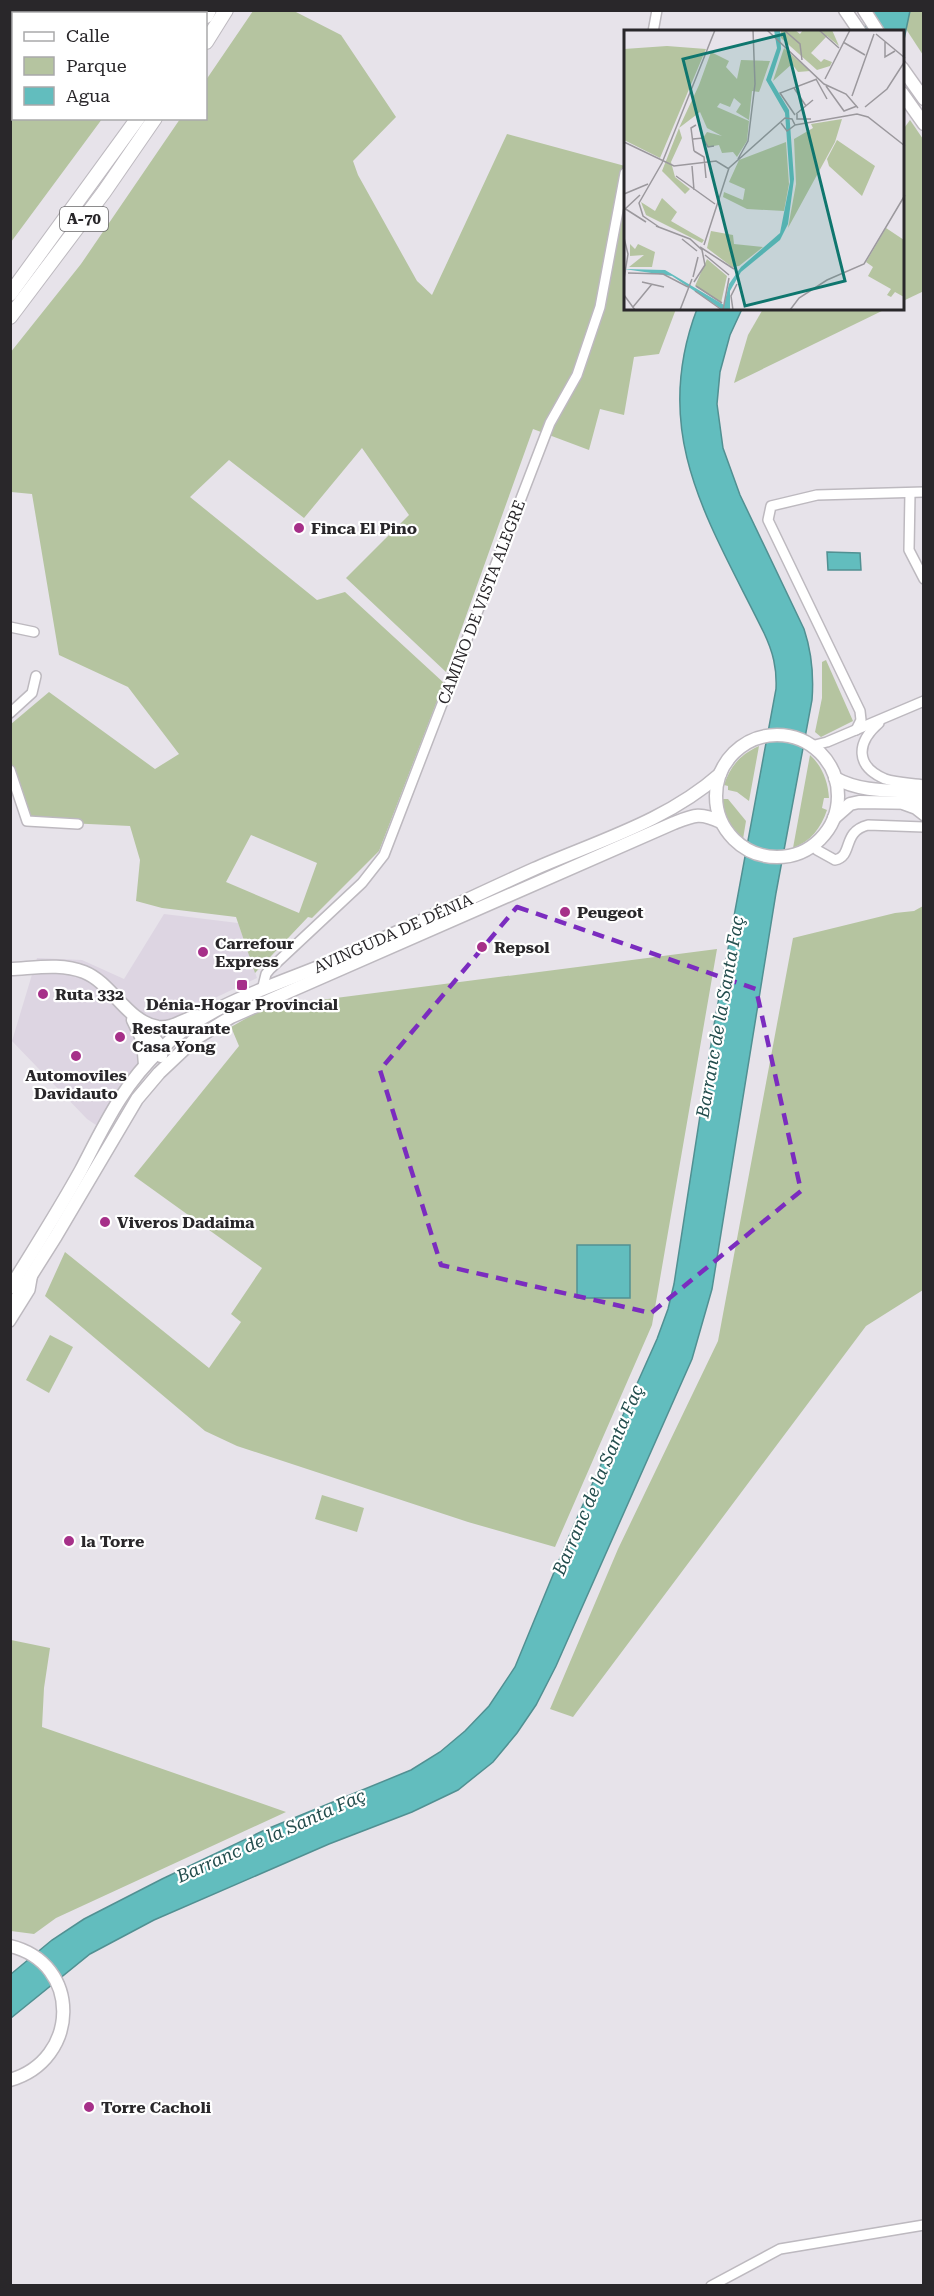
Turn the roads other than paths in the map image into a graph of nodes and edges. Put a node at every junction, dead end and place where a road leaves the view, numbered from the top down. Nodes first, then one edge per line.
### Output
1 (226, 10) edge
2 (657, 10) edge
3 (864, 10) edge
4 (847, 12) edge
5 (653, 30) edge
6 (859, 30) edge
7 (877, 30) edge
8 (207, 40) edge
9 (904, 70) edge
10 (904, 94) edge
11 (924, 99) edge
12 (137, 120) edge
13 (154, 120) edge
14 (924, 124) edge
15 (624, 178) edge
16 (10, 294) edge
17 (10, 317) edge
18 (924, 492) edge
19 (910, 493) junction
20 (924, 579) edge
21 (10, 627) edge
22 (34, 632) dead end
23 (36, 676) dead end
24 (924, 701) edge
25 (860, 711) junction
26 (10, 713) edge
27 (884, 719) junction
28 (856, 730) junction
29 (809, 745) junction
30 (10, 770) edge
31 (720, 774) junction
32 (835, 778) junction
33 (924, 785) edge
34 (924, 792) edge
35 (896, 801) junction
36 (924, 803) edge
37 (924, 816) edge
38 (834, 818) junction
39 (721, 822) junction
40 (924, 822) edge
41 (78, 824) dead end
42 (923, 827) edge
43 (814, 844) junction
44 (10, 969) edge
45 (262, 990) junction
46 (126, 1007) junction
47 (211, 1014) junction
48 (136, 1015) junction
49 (162, 1048) junction
50 (145, 1065) junction
51 (121, 1127) junction
52 (33, 1273) junction
53 (10, 1287) edge
54 (10, 1309) edge
55 (10, 1322) edge
56 (10, 1946) edge
57 (10, 2080) edge
58 (924, 2225) edge
59 (711, 2286) edge

1 - 8 highway
2 - 5 street
3 - 7 main road
4 - 6 main road
9 - 11 main road
10 - 14 main road
12 - 16 highway, A-70
13 - 17 highway, A-70
15 - 45 street, CAMINO DE VISTA ALEGRE
18 - 19 street
19 - 20 street
19 - 25 street
21 - 22 street
23 - 26 street
24 - 27 street
25 - 27 street
25 - 28 street
27 - 28 street
27 - 33 street
28 - 29 street
29 - 31 main road
29 - 32 main road
30 - 41 street
31 - 39 main road
31 - 45 main road, AVINGUDA DE DÉNIA
32 - 34 main road
32 - 38 main road
35 - 36 main road
35 - 37 street
35 - 38 main road
38 - 43 main road
39 - 43 main road
39 - 51 main road, AVINGUDA DE DÉNIA
40 - 42 street
42 - 43 street
44 - 46 main road
45 - 47 main road, AVINGUDA DE DÉNIA
46 - 48 main road
46 - 50 main road
47 - 48 main road
47 - 49 main road, AVINGUDA DE DÉNIA
48 - 49 main road
49 - 50 main road, AVINGUDA DE DÉNIA
49 - 51 main road
50 - 53 main road, AVINGUDA DE DÉNIA
51 - 52 main road, AVINGUDA DE DÉNIA
52 - 54 main road, AVINGUDA DE DÉNIA
52 - 55 street, AVINGUDA DE DÉNIA
56 - 57 main road
58 - 59 street

